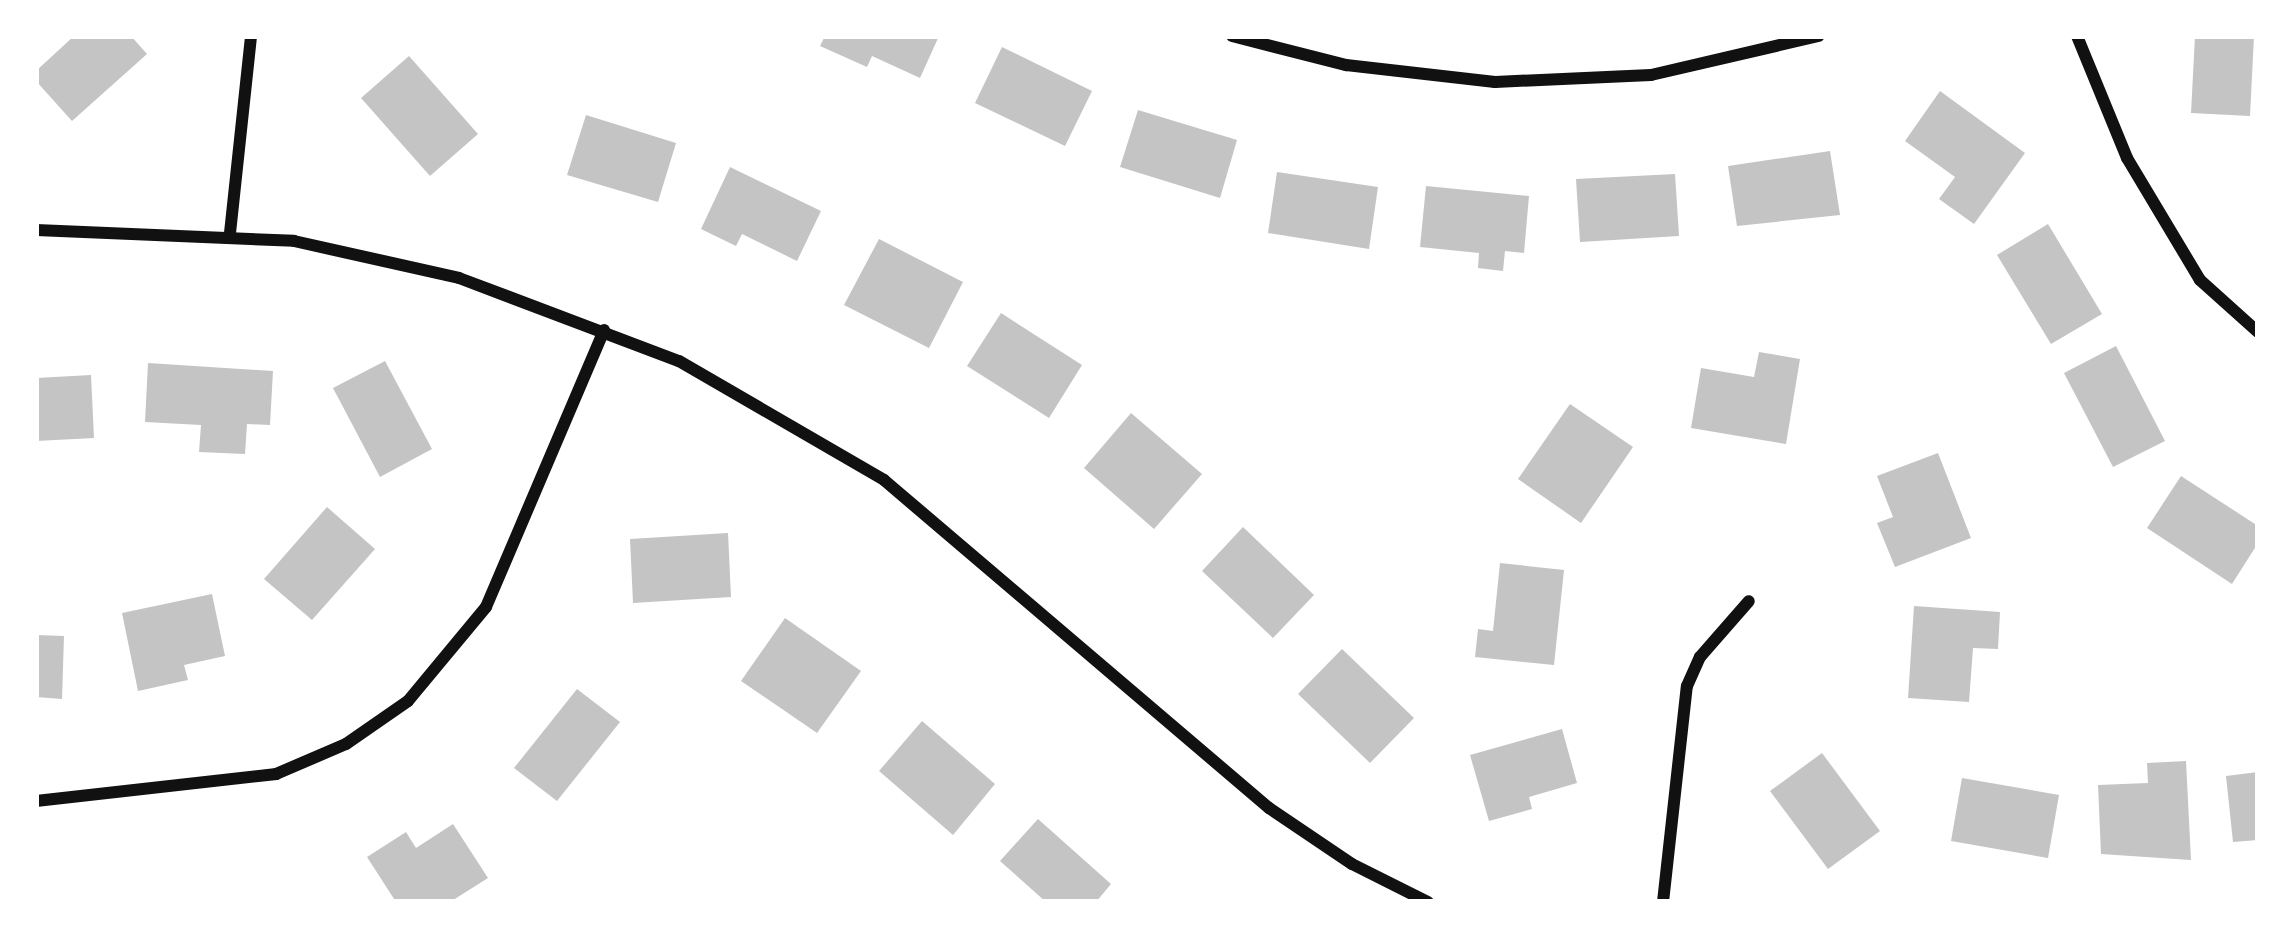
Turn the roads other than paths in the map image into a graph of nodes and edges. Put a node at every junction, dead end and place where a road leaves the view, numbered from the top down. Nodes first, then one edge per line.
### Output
1 (251, 36) edge
2 (1232, 36) edge
3 (1819, 36) edge
4 (2077, 36) edge
5 (36, 230) edge
6 (230, 232) junction
7 (604, 331) junction
8 (2258, 332) edge
9 (1749, 601) dead end
10 (36, 801) edge
11 (1428, 902) edge
12 (1663, 902) edge

1 - 6 street
2 - 3 street
4 - 8 street
5 - 6 street
6 - 7 street
7 - 10 street
7 - 11 street
9 - 12 street

